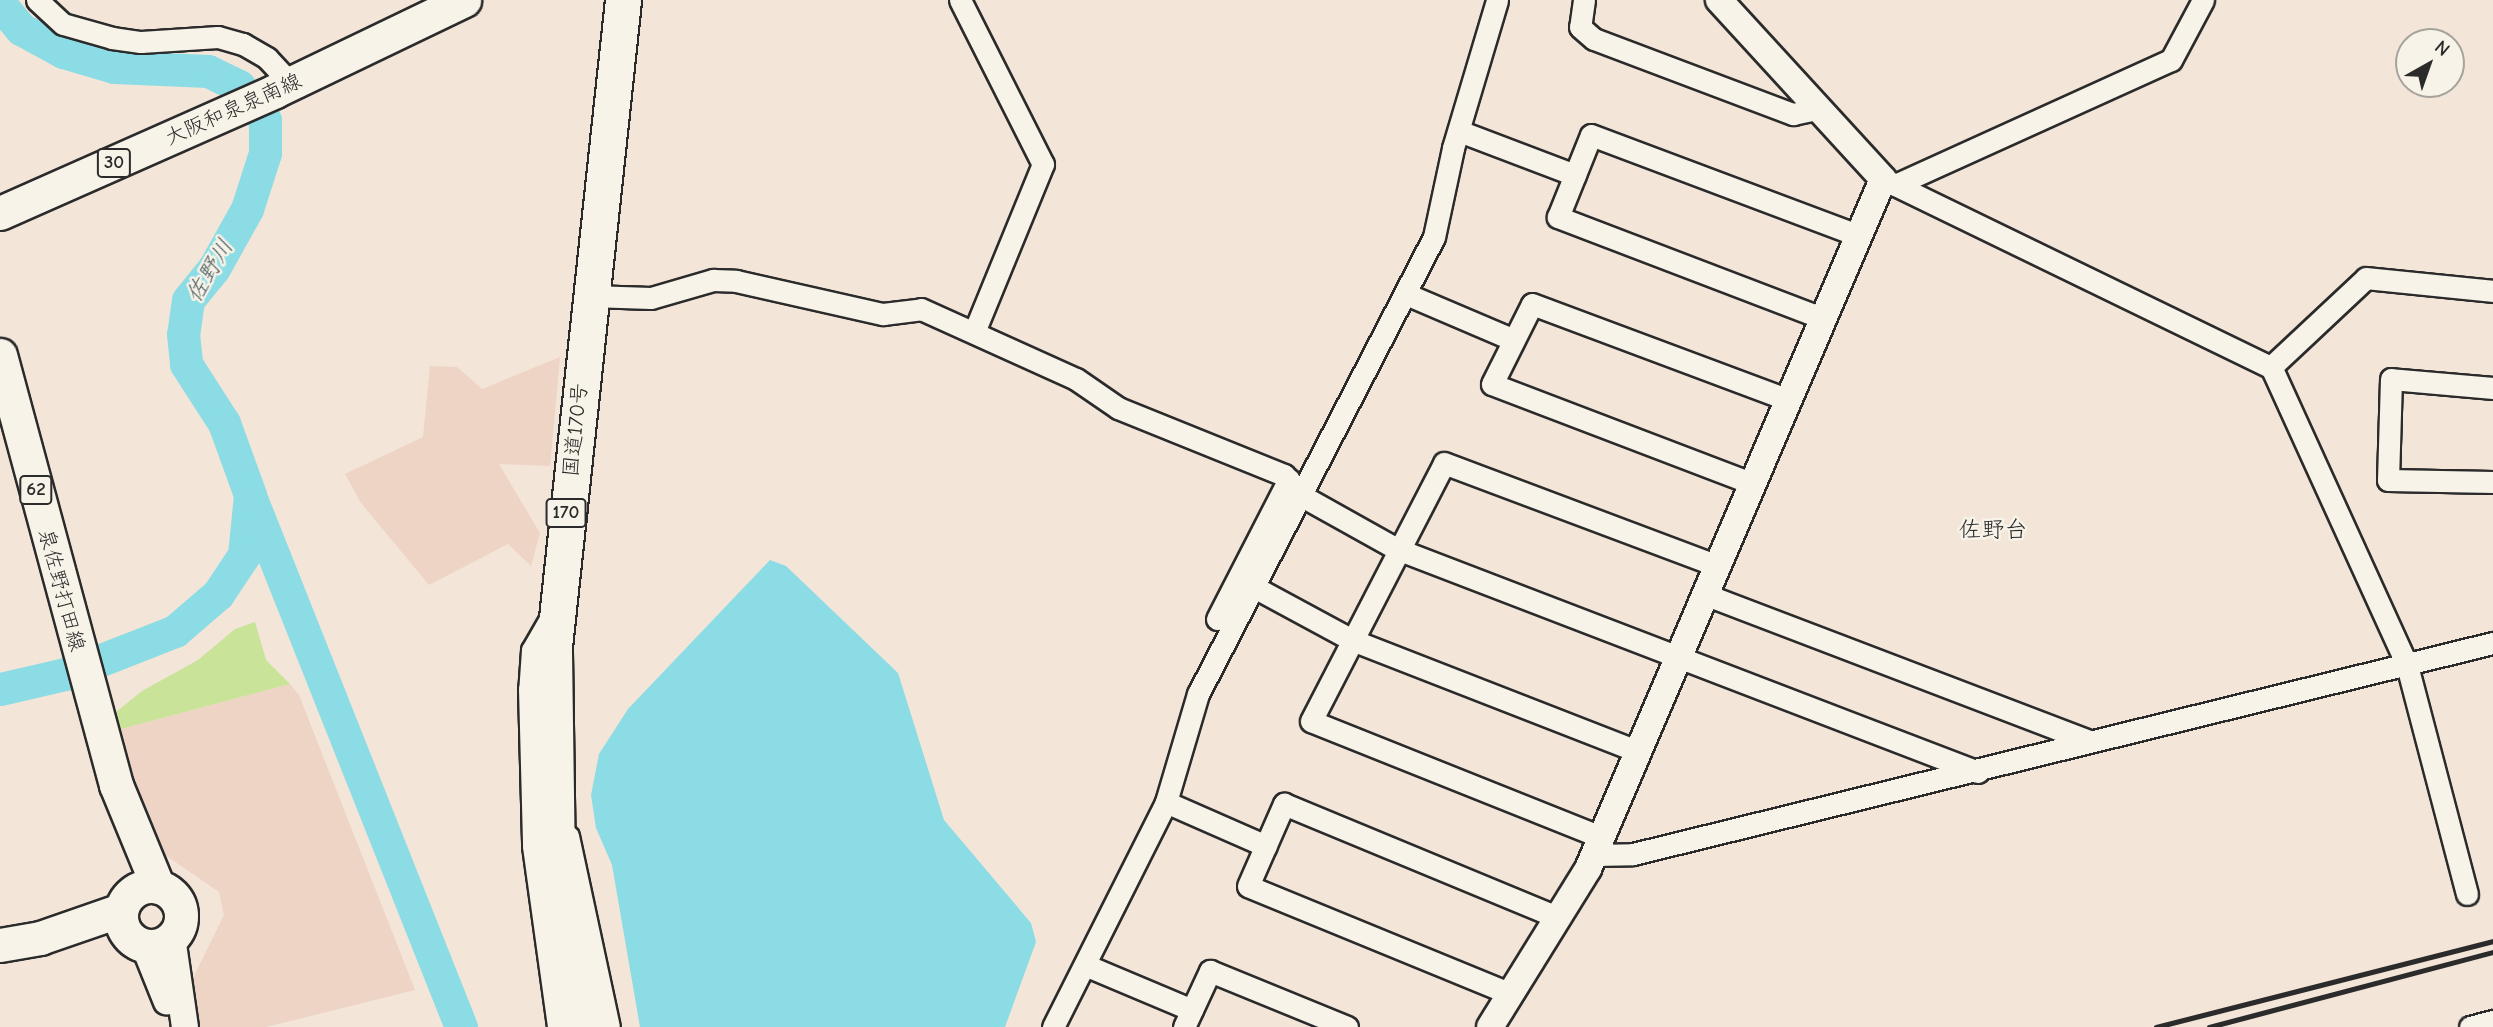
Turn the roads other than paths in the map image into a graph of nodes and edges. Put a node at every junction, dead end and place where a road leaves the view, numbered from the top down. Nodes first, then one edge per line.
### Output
1 (37, 0) edge
2 (464, 0) edge
3 (623, 0) edge
4 (960, 0) edge
5 (1497, 0) edge
6 (1584, 0) edge
7 (1719, 0) edge
8 (2203, 0) edge
9 (282, 87) junction
10 (1816, 109) junction
11 (1459, 131) junction
12 (1575, 175) junction
13 (1889, 182) junction
14 (0, 213) edge
15 (1857, 235) junction
16 (2493, 291) edge
17 (1406, 294) junction
18 (590, 296) junction
19 (1822, 318) junction
20 (974, 332) junction
21 (1514, 340) junction
22 (0, 355) edge
23 (2271, 367) junction
24 (2493, 388) edge
25 (1786, 400) junction
26 (2493, 482) edge
27 (1751, 484) junction
28 (1295, 488) junction
29 (1397, 549) junction
30 (1716, 565) junction
31 (1254, 587) junction
32 (1704, 594) junction
33 (556, 608) junction
34 (1217, 619) dead end
35 (1352, 640) junction
36 (2493, 643) edge
37 (1678, 654) junction
38 (2407, 665) junction
39 (2086, 740) junction
40 (1636, 751) junction
41 (554, 769) junction
42 (1978, 772) junction
43 (1166, 802) junction
44 (1266, 846) junction
45 (1598, 846) junction
46 (2467, 894) dead end
47 (1559, 918) junction
48 (142, 919) junction
49 (0, 945) edge
50 (1085, 965) junction
51 (1511, 994) junction
52 (1188, 1019) edge
53 (2493, 1021) edge
54 (174, 1027) edge
55 (185, 1027) edge
56 (558, 1027) edge
57 (583, 1027) edge
58 (609, 1027) edge
59 (1053, 1027) edge
60 (1346, 1027) edge
61 (1490, 1027) edge
62 (2470, 1027) edge

1 - 9 street
2 - 9 main road, 大阪和泉泉南線 / 30
3 - 18 highway, 国道170号 / 170
4 - 20 street
5 - 11 street
6 - 10 street
7 - 10 street
8 - 13 street
9 - 14 main road, 大阪和泉泉南線 / 30
10 - 13 street
11 - 12 street
11 - 17 street
12 - 15 street
12 - 19 street
13 - 15 street
13 - 23 street
15 - 19 street
16 - 23 street
17 - 21 street
17 - 28 street
18 - 20 street
18 - 33 highway, 国道170号 / 170
19 - 25 street
20 - 28 street
21 - 25 street
21 - 27 street
22 - 48 main road, 泉佐野打田線 / 62
23 - 38 street
24 - 26 street
25 - 27 street
27 - 30 street
28 - 29 street
28 - 31 street
28 - 34 street
29 - 30 street
29 - 35 street
29 - 37 street
30 - 32 street
31 - 35 street
31 - 43 street
32 - 37 street
32 - 39 street
33 - 41 highway, 国道170号 / 170
33 - 56 street
35 - 40 street
35 - 45 street
36 - 38 street
37 - 40 street
37 - 42 street
38 - 39 street
38 - 46 street
39 - 42 street
40 - 45 street
41 - 57 highway, 国道170号 / 170
41 - 58 street
42 - 45 street
43 - 44 street
43 - 50 street
44 - 47 street
44 - 51 street
45 - 47 street
47 - 51 street
48 - 49 main road
48 - 54 street
48 - 55 street
50 - 52 street
50 - 59 street
51 - 61 street
52 - 60 street
53 - 62 street

